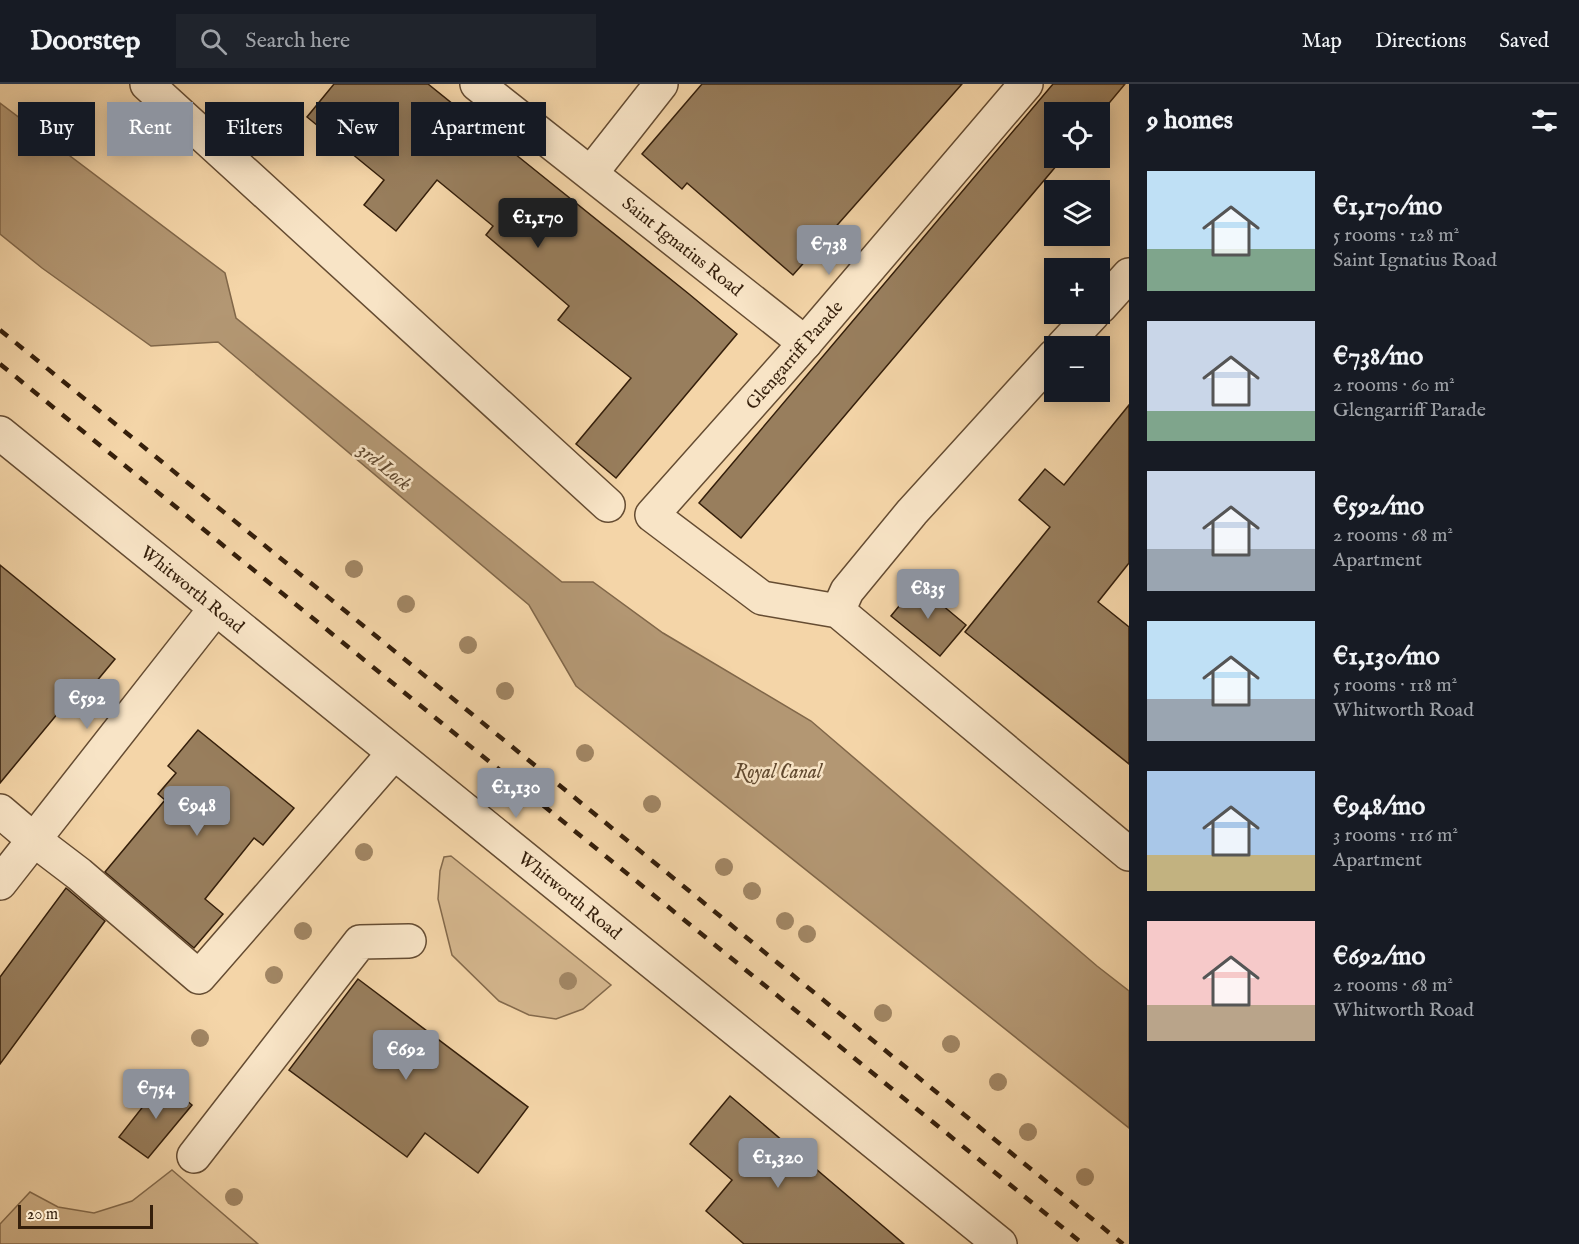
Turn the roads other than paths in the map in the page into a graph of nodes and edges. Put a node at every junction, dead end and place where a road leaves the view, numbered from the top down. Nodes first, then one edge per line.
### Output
1 (147, 84) edge
2 (477, 84) edge
3 (662, 84) edge
4 (1026, 84) edge
5 (591, 173) junction
6 (1129, 275) edge
7 (1110, 296) edge
8 (1084, 324) edge
9 (1073, 336) edge
10 (806, 343) junction
11 (1044, 367) edge
12 (0, 433) edge
13 (608, 505) dead end
14 (215, 609) junction
15 (838, 611) junction
16 (394, 753) junction
17 (0, 811) edge
18 (33, 839) junction
19 (1129, 854) edge
20 (0, 883) edge
21 (409, 941) dead end
22 (194, 1156) dead end
23 (1000, 1244) edge

1 - 13 street
2 - 5 street, Saint Ignatius Road
3 - 5 street
4 - 10 street, Glengarriff Parade
5 - 10 street, Saint Ignatius Road
6 - 7 street
8 - 9 street
10 - 15 street, Glengarriff Parade
11 - 15 street
12 - 14 street, Whitworth Road
14 - 16 street, Whitworth Road
14 - 18 street
15 - 19 street
16 - 18 street
16 - 23 street, Whitworth Road
17 - 18 street
18 - 20 street
21 - 22 street

